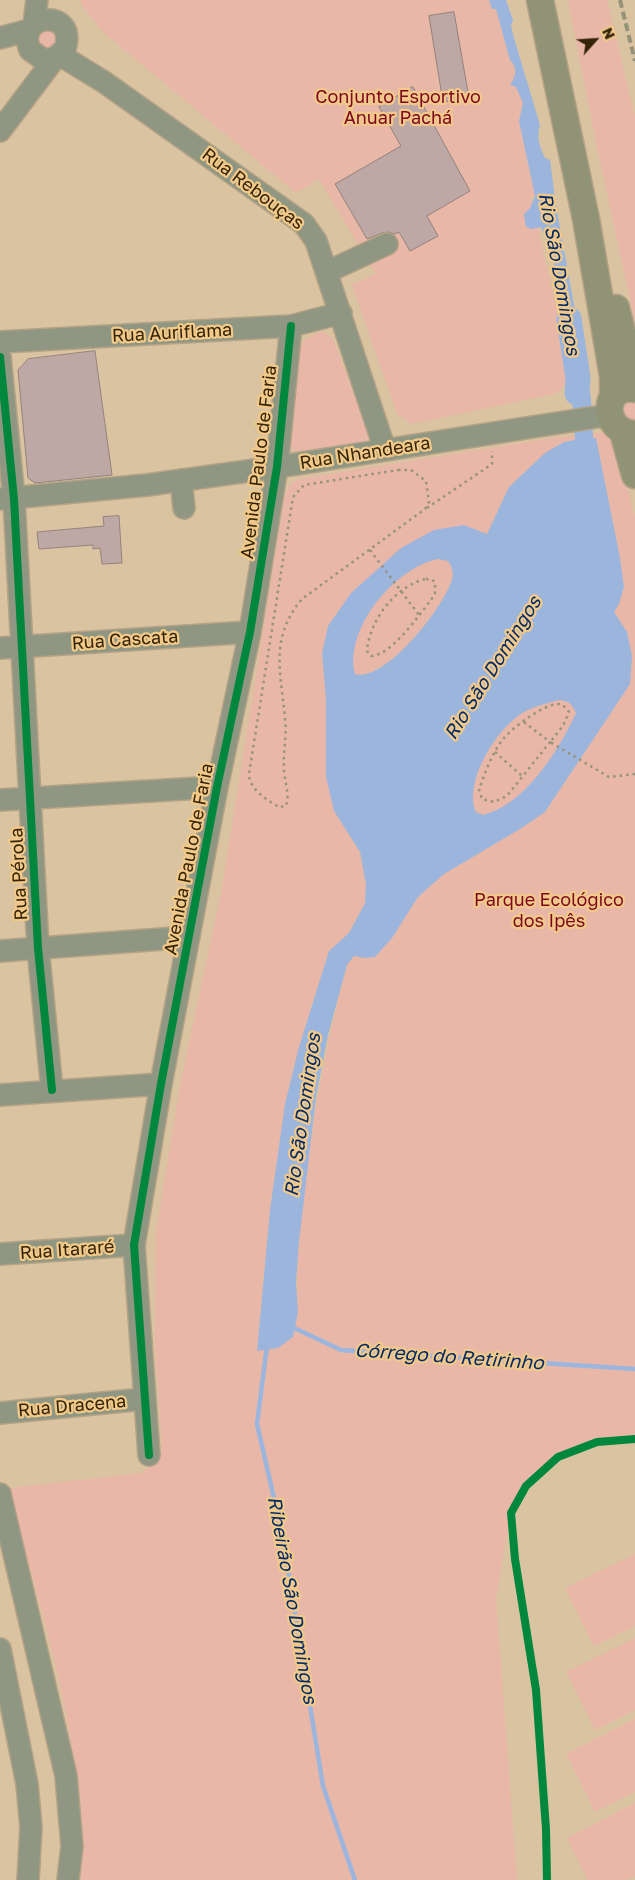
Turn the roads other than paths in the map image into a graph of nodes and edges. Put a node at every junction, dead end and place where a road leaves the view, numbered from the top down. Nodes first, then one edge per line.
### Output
1 (37, 0) edge
2 (540, 0) edge
3 (45, 37) edge
4 (2, 38) edge
5 (0, 131) edge
6 (586, 219) junction
7 (387, 244) dead end
8 (327, 272) junction
9 (610, 289) junction
10 (341, 313) junction
11 (291, 326) junction
12 (635, 338) edge
13 (0, 342) edge
14 (0, 357) edge
15 (635, 365) edge
16 (618, 414) edge
17 (386, 450) junction
18 (277, 467) junction
19 (635, 476) edge
20 (181, 480) junction
21 (7, 499) edge
22 (184, 508) dead end
23 (250, 632) junction
24 (10, 647) edge
25 (217, 787) junction
26 (30, 798) junction
27 (0, 800) edge
28 (189, 937) junction
29 (38, 948) junction
30 (0, 951) edge
31 (161, 1084) junction
32 (52, 1090) junction
33 (0, 1095) edge
34 (134, 1245) junction
35 (0, 1254) edge
36 (144, 1399) junction
37 (0, 1413) edge
38 (149, 1455) dead end
39 (1, 1497) edge
40 (0, 1649) edge
41 (28, 1880) edge
42 (68, 1880) edge

1 - 3 street
2 - 6 main road
3 - 4 street
3 - 5 street
3 - 8 street, Rua Rebouças
6 - 9 main road
6 - 16 main road
7 - 8 street
8 - 10 street, Rua Rebouças
9 - 12 main road
9 - 15 main road
10 - 11 street, Rua Auriflama
10 - 17 street, Rua Rebouças
11 - 13 street, Rua Auriflama
11 - 18 street, Avenida Paulo de Faria
14 - 21 street, Rua Pérola
16 - 17 street, Rua Nhandeara
16 - 19 main road
17 - 18 street, Rua Nhandeara
18 - 20 street, Rua Nhandeara
18 - 23 street, Avenida Paulo de Faria
20 - 21 street, Rua Nhandeara
20 - 22 street
21 - 24 street, Rua Pérola
23 - 24 street, Rua Cascata
23 - 25 street, Avenida Paulo de Faria
24 - 26 street, Rua Pérola
25 - 26 street
25 - 28 street, Avenida Paulo de Faria
26 - 27 street
26 - 29 street, Rua Pérola
28 - 29 street
28 - 31 street, Avenida Paulo de Faria
29 - 30 street
29 - 32 street, Rua Pérola
31 - 32 street
31 - 34 street, Avenida Paulo de Faria
32 - 33 street
34 - 35 street, Rua Itararé
34 - 36 street, Avenida Paulo de Faria
36 - 37 street, Rua Dracena
36 - 38 street, Avenida Paulo de Faria
39 - 42 street
40 - 41 street

